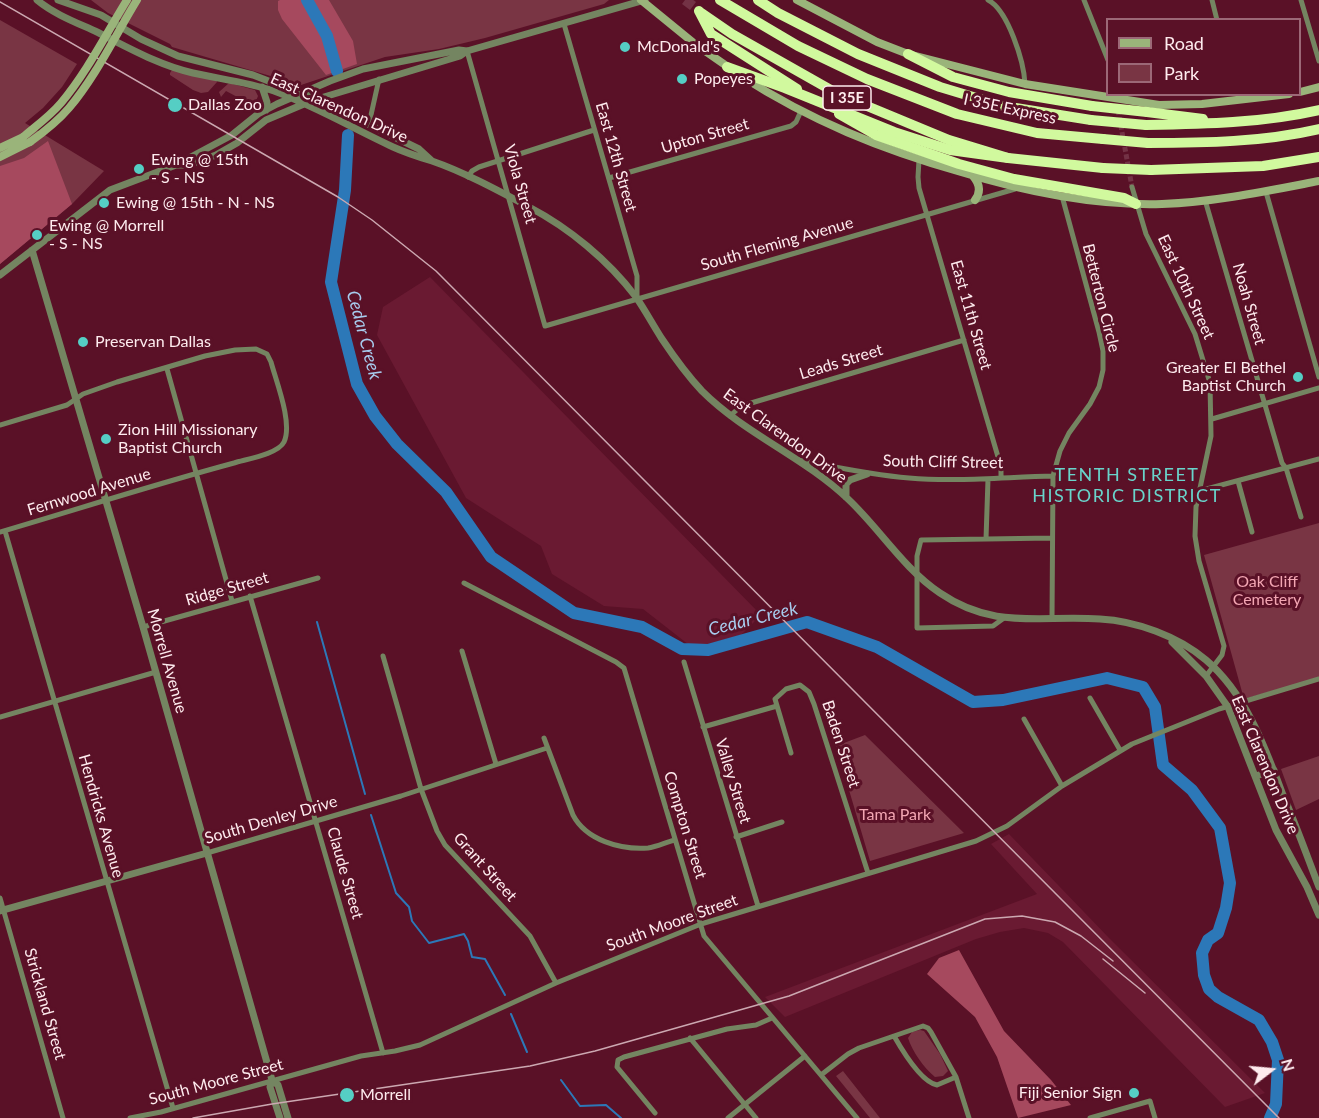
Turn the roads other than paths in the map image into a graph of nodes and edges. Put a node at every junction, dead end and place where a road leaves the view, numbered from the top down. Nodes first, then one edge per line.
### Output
1 (37, 0) edge
2 (58, 0) edge
3 (127, 0) edge
4 (137, 0) edge
5 (643, 0) edge
6 (720, 0) edge
7 (758, 0) edge
8 (797, 0) edge
9 (987, 0) edge
10 (1084, 0) edge
11 (1212, 0) edge
12 (1301, 0) edge
13 (89, 10) junction
14 (1216, 18) edge
15 (564, 24) junction
16 (80, 25) junction
17 (167, 51) junction
18 (467, 51) junction
19 (908, 54) junction
20 (1106, 57) edge
21 (1319, 61) edge
22 (388, 64) junction
23 (167, 65) junction
24 (727, 67) junction
25 (378, 79) junction
26 (1025, 84) junction
27 (262, 87) junction
28 (1319, 87) edge
29 (1301, 92) edge
30 (300, 93) junction
31 (1264, 96) edge
32 (291, 98) junction
33 (1240, 98) edge
34 (315, 99) junction
35 (1116, 100) edge
36 (302, 104) junction
37 (266, 110) junction
38 (1319, 110) edge
39 (801, 111) junction
40 (1227, 123) junction
41 (369, 124) junction
42 (1319, 129) edge
43 (594, 130) junction
44 (26, 140) junction
45 (0, 148) edge
46 (0, 157) edge
47 (1319, 157) edge
48 (1008, 158) junction
49 (499, 159) junction
50 (919, 160) junction
51 (432, 161) junction
52 (1319, 164) edge
53 (176, 165) junction
54 (1263, 166) junction
55 (973, 176) junction
56 (468, 177) junction
57 (609, 178) junction
58 (1319, 181) edge
59 (1132, 187) tunnel mouth
60 (1015, 189) junction
61 (1266, 192) junction
62 (1062, 196) junction
63 (510, 197) junction
64 (975, 200) junction
65 (1205, 200) junction
66 (1136, 204) junction
67 (927, 215) junction
68 (32, 250) junction
69 (0, 275) edge
70 (637, 298) junction
71 (545, 326) joint
72 (964, 340) junction
73 (167, 369) junction
74 (1319, 377) edge
75 (1319, 388) edge
76 (76, 398) junction
77 (1264, 405) junction
78 (730, 416) junction
79 (1212, 419) junction
80 (0, 424) edge
81 (1319, 459) edge
82 (796, 460) junction
83 (1286, 468) junction
84 (196, 473) junction
85 (867, 474) junction
86 (1053, 476) junction
87 (1001, 477) junction
88 (988, 479) junction
89 (1238, 481) junction
90 (1199, 491) junction
91 (846, 497) junction
92 (107, 501) junction
93 (1300, 517) dead end
94 (2, 532) edge
95 (1252, 532) dead end
96 (1052, 538) junction
97 (986, 539) junction
98 (918, 575) junction
99 (318, 578) dead end
100 (464, 583) dead end
101 (250, 596) junction
102 (232, 601) junction
103 (1004, 618) junction
104 (1052, 619) junction
105 (143, 627) junction
106 (1168, 638) junction
107 (462, 651) dead end
108 (383, 656) dead end
109 (684, 662) dead end
110 (1213, 667) junction
111 (156, 672) junction
112 (1206, 676) junction
113 (1319, 680) edge
114 (1090, 698) dead end
115 (54, 702) junction
116 (1241, 703) junction
117 (777, 706) junction
118 (1228, 706) junction
119 (0, 717) edge
120 (1024, 719) dead end
121 (703, 728) junction
122 (544, 738) dead end
123 (547, 748) junction
124 (1120, 750) junction
125 (791, 753) dead end
126 (496, 764) junction
127 (1274, 770) junction
128 (1256, 777) junction
129 (1062, 786) junction
130 (421, 789) junction
131 (315, 821) junction
132 (782, 822) dead end
133 (736, 837) junction
134 (675, 840) junction
135 (207, 853) junction
136 (868, 873) junction
137 (106, 882) junction
138 (1319, 887) edge
139 (0, 898) edge
140 (758, 906) junction
141 (2, 911) edge
142 (1319, 915) edge
143 (701, 924) junction
144 (556, 983) junction
145 (772, 1018) junction
146 (894, 1036) junction
147 (690, 1038) junction
148 (383, 1053) junction
149 (805, 1056) junction
150 (821, 1075) junction
151 (956, 1077) junction
152 (272, 1080) junction
153 (744, 1104) junction
154 (173, 1108) junction
155 (655, 1113) dead end
156 (63, 1118) edge
157 (130, 1118) edge
158 (280, 1118) edge
159 (288, 1118) edge
160 (728, 1118) edge
161 (756, 1118) edge
162 (857, 1118) edge
163 (969, 1118) edge
164 (1090, 1118) edge
165 (1155, 1118) edge

1 - 16 street, East Clarendon Drive
2 - 13 street, East Clarendon Drive
3 - 44 main road, bridge
4 - 44 main road, bridge
5 - 15 street
5 - 24 main road
6 - 42 highway, I 35E Express, bridge
7 - 40 highway, bridge
8 - 19 main road
9 - 26 street
10 - 20 street
11 - 14 street
12 - 21 street
13 - 16 street
13 - 17 street, East Clarendon Drive
15 - 18 street
15 - 43 street, East 12th Street
16 - 23 street, East Clarendon Drive
17 - 23 street
17 - 30 street, East Clarendon Drive
18 - 22 street
18 - 25 street
18 - 49 street, Viola Street
19 - 26 main road
19 - 40 highway, bridge
22 - 25 street
22 - 30 street
23 - 27 street, East Clarendon Drive
24 - 39 main road
24 - 48 highway, bridge
25 - 34 street
25 - 41 street
26 - 35 main road
27 - 32 street, East Clarendon Drive
27 - 37 street
28 - 29 main road
30 - 32 street
30 - 34 street, East Clarendon Drive
31 - 33 main road
32 - 36 street, East Clarendon Drive
32 - 37 street
33 - 35 main road
34 - 36 street
34 - 41 street, East Clarendon Drive
36 - 51 street, East Clarendon Drive
36 - 53 street
37 - 53 street
38 - 40 highway
39 - 50 main road
39 - 57 street, Upton Street
41 - 51 street, East Clarendon Drive
43 - 49 street
43 - 57 street, East 12th Street
44 - 45 main road
44 - 46 main road
47 - 54 highway, I 35E
48 - 54 highway, I 35E, bridge
48 - 66 highway, I 35E
49 - 56 street
49 - 63 street, Viola Street
50 - 55 main road
50 - 67 street, East 11th Street
51 - 56 street, East Clarendon Drive
52 - 54 highway
53 - 68 street
55 - 60 main road
55 - 64 main road
56 - 63 street, East Clarendon Drive
57 - 70 street, East 12th Street
58 - 61 main road
59 - 66 street, East 10th Street
60 - 62 main road
60 - 64 street, South Fleming Avenue
61 - 65 main road
61 - 74 street
62 - 66 main road
62 - 86 street, Betterton Circle
63 - 70 street, East Clarendon Drive
63 - 71 street, Viola Street
64 - 67 street, South Fleming Avenue
65 - 66 main road
65 - 77 street, Noah Street
66 - 79 street, East 10th Street
67 - 70 street, South Fleming Avenue
67 - 72 street, East 11th Street
68 - 69 street
68 - 76 street, Morrell Avenue
70 - 71 street, South Fleming Avenue
70 - 78 street, East Clarendon Drive
72 - 78 street, Leads Street
72 - 87 street, East 11th Street
73 - 76 street
73 - 84 street
73 - 84 street, Fernwood Avenue
75 - 77 street
76 - 80 street
76 - 92 street, Morrell Avenue
77 - 79 street
77 - 83 street, Noah Street
78 - 82 street, East Clarendon Drive
79 - 90 street, East 10th Street
81 - 83 street
82 - 85 street, South Cliff Street
82 - 91 street, East Clarendon Drive
83 - 89 street
83 - 93 street, Noah Street
84 - 92 street, Fernwood Avenue
84 - 102 street
85 - 88 street, South Cliff Street
85 - 91 street
86 - 87 street, South Cliff Street
86 - 96 street, Betterton Circle
87 - 88 street, South Cliff Street
88 - 97 street
89 - 90 street
89 - 95 street
90 - 110 street, East 10th Street
91 - 98 street, East Clarendon Drive
92 - 94 street, Fernwood Avenue
92 - 105 street, Morrell Avenue
94 - 115 street, Hendricks Avenue
96 - 97 street
96 - 104 street, Betterton Circle
97 - 98 street
98 - 103 street, East Clarendon Drive
98 - 103 street
99 - 101 street, Ridge Street
100 - 134 street, Compton Street
101 - 102 street, Ridge Street
101 - 131 street, Claude Street
102 - 105 street, Ridge Street
103 - 104 street, East Clarendon Drive
104 - 106 street, East Clarendon Drive
105 - 111 street, Morrell Avenue
106 - 110 street, East Clarendon Drive
106 - 112 street, East Clarendon Drive
107 - 126 street
108 - 130 street, Grant Street
109 - 121 street, Valley Street
110 - 112 street, East 10th Street
110 - 116 street, East Clarendon Drive
111 - 115 street
111 - 135 street, Morrell Avenue
112 - 118 street, East Clarendon Drive
113 - 116 street, South Moore Street
114 - 124 street
115 - 119 street
115 - 137 street, Hendricks Avenue
116 - 118 street, South Moore Street
116 - 127 street, East Clarendon Drive
117 - 121 street
117 - 125 street
117 - 136 street, Baden Street
118 - 124 street, South Moore Street
118 - 128 street, East Clarendon Drive
120 - 129 street
121 - 133 street, Valley Street
122 - 123 street
123 - 126 street, South Denley Drive
123 - 134 street
124 - 129 street, South Moore Street
126 - 130 street, South Denley Drive
127 - 128 street
127 - 138 street, East Clarendon Drive
128 - 142 street, East Clarendon Drive
129 - 136 street, South Moore Street
130 - 131 street, South Denley Drive
130 - 144 street, Grant Street
131 - 135 street, South Denley Drive
131 - 148 street, Claude Street
132 - 133 street
133 - 140 street, Valley Street
134 - 143 street, Compton Street
135 - 137 street, South Denley Drive
135 - 152 street, Morrell Avenue
136 - 140 street, South Moore Street
137 - 141 street, South Denley Drive
137 - 154 street, Hendricks Avenue
139 - 141 street, Strickland Street
140 - 143 street, South Moore Street
141 - 156 street, Strickland Street
143 - 144 street, South Moore Street
143 - 145 street, Compton Street
144 - 148 street, South Moore Street
145 - 147 street
145 - 149 street, Compton Street
146 - 150 street
146 - 151 street
146 - 151 street
147 - 153 street
147 - 155 street
148 - 152 street, South Moore Street
149 - 150 street, Compton Street
149 - 153 street
150 - 162 street, Compton Street
151 - 163 street
152 - 154 street, South Moore Street
152 - 158 street, Morrell Avenue
152 - 159 street, Morrell Avenue
153 - 160 street
153 - 161 street
154 - 157 street, South Moore Street
164 - 165 street

